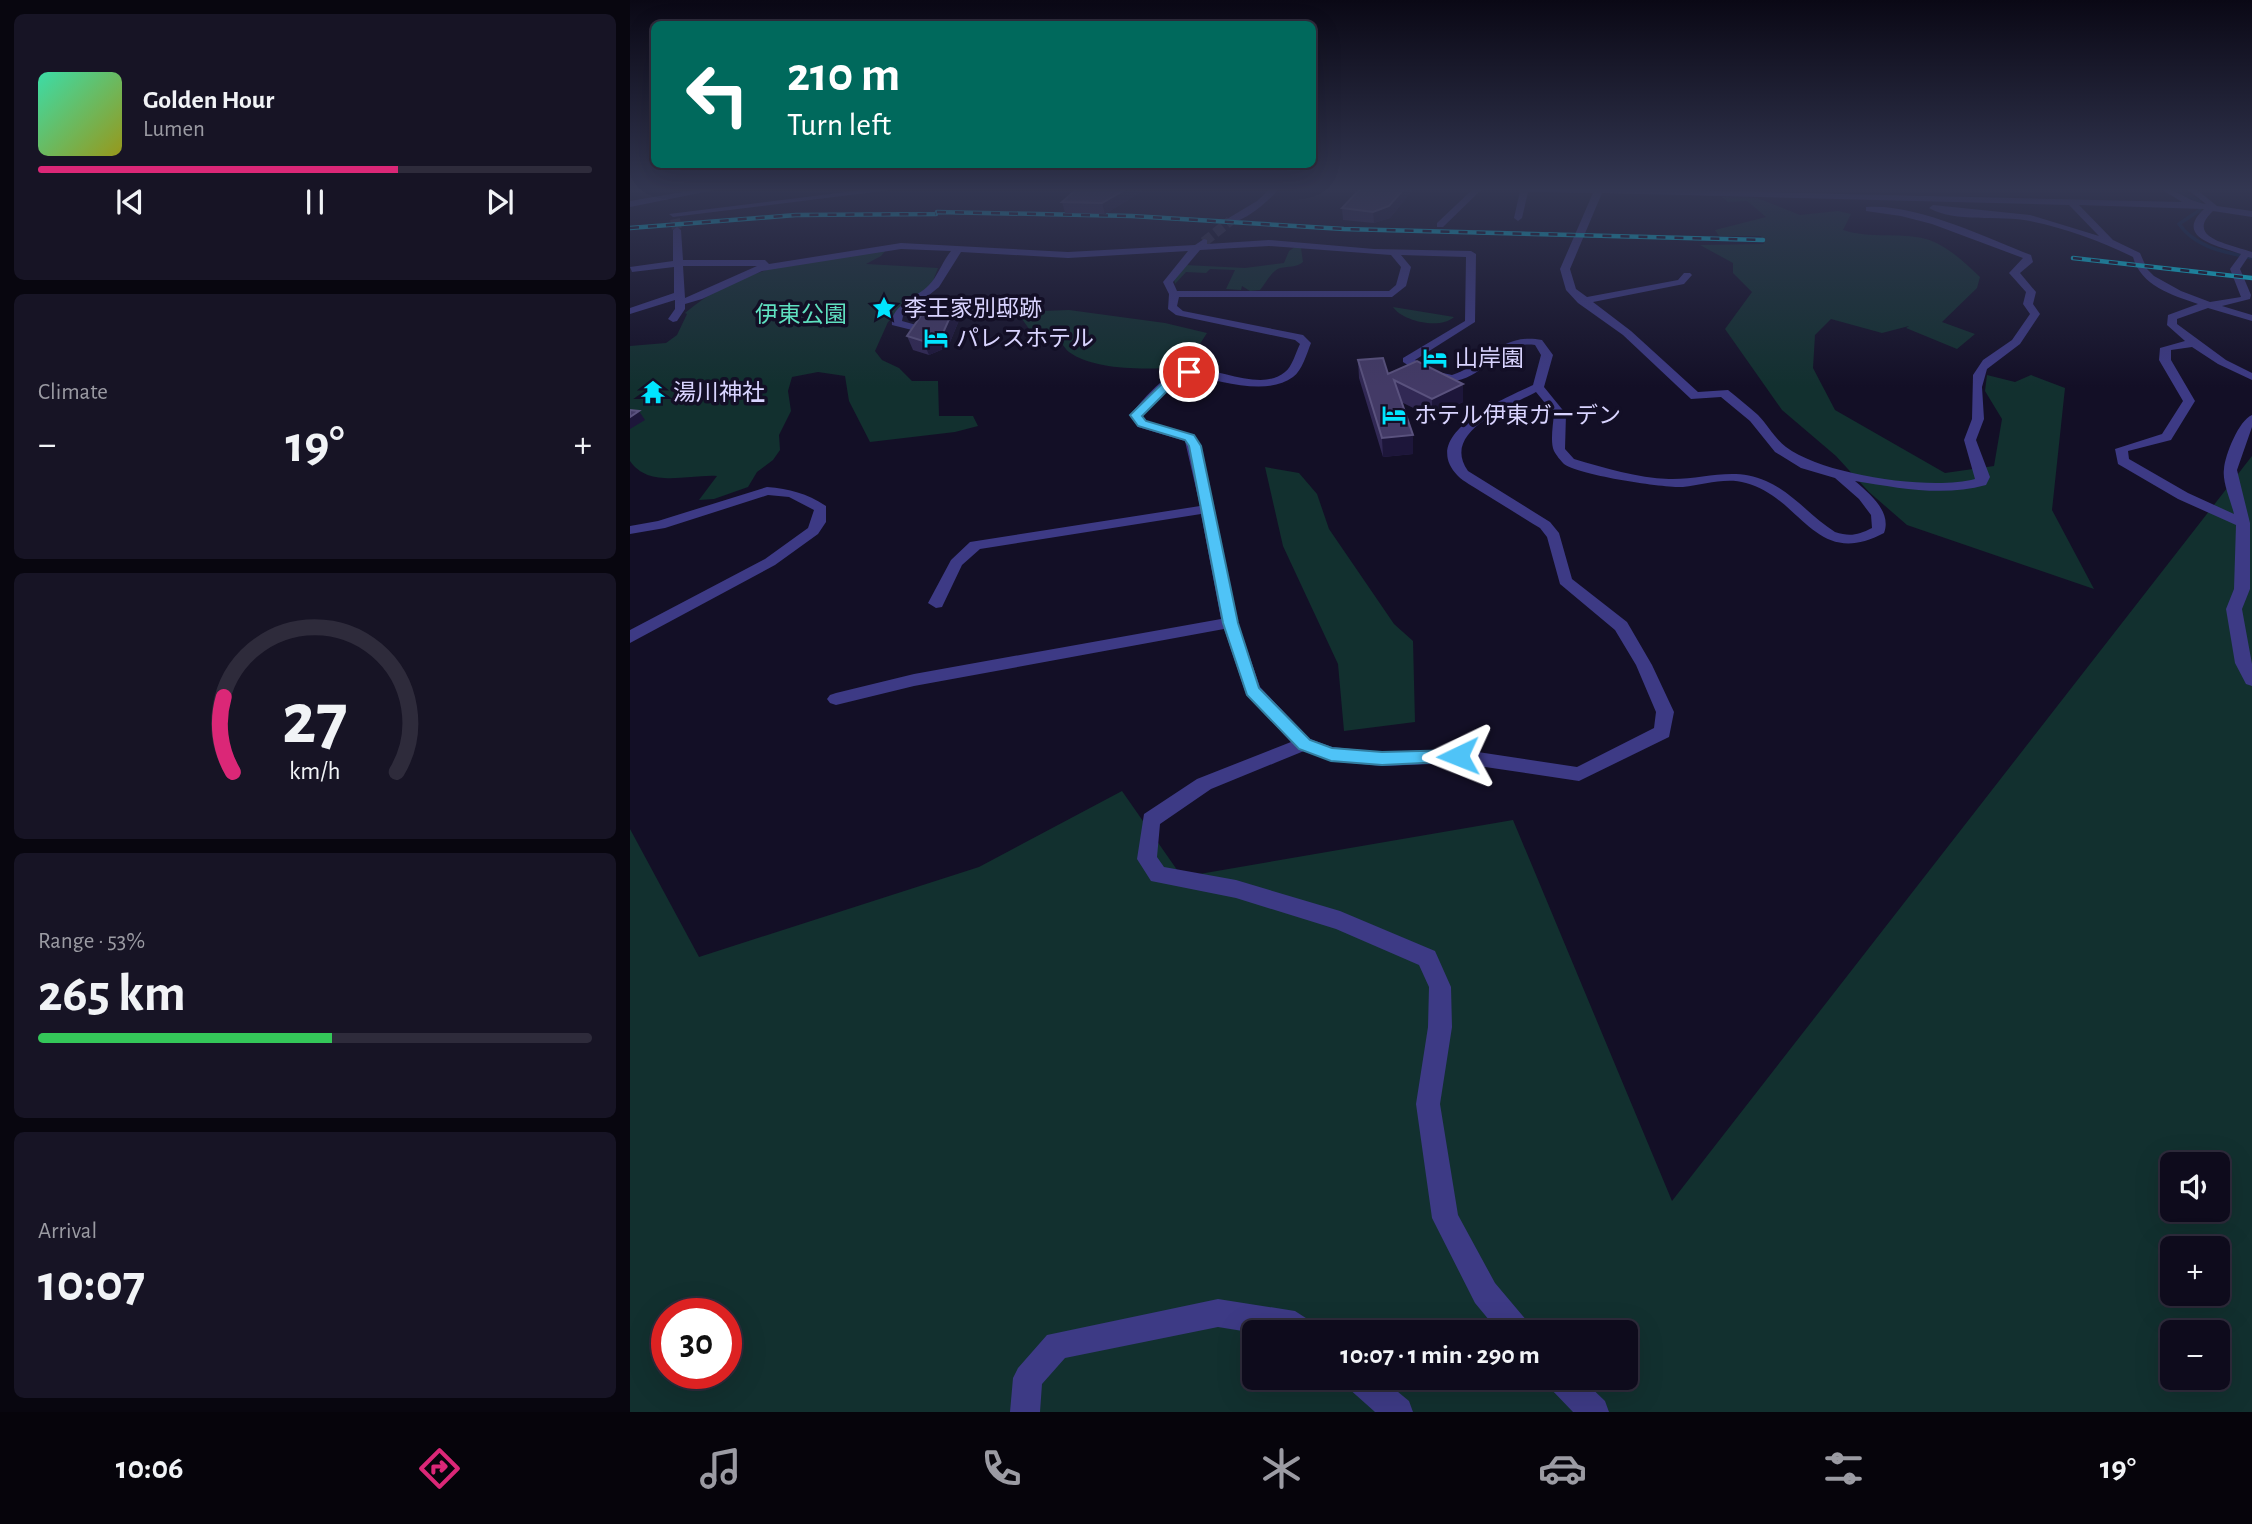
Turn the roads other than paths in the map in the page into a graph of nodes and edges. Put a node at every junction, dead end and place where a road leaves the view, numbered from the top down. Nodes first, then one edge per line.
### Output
1 (678, 255) edge
2 (838, 255) edge
3 (952, 255) edge
4 (1188, 255) tunnel mouth
5 (1396, 255) edge
6 (1471, 255) edge
7 (1571, 255) edge
8 (2022, 255) edge
9 (2135, 255) edge
10 (2247, 255) edge
11 (679, 263) junction
12 (782, 263) junction
13 (632, 268) dead end
14 (1687, 275) dead end
15 (1174, 294) junction
16 (680, 298) junction
17 (1582, 300) junction
18 (2207, 305) junction
19 (630, 311) edge
20 (2252, 318) edge
21 (673, 319) dead end
22 (916, 328) edge
23 (2194, 343) junction
24 (2252, 377) edge
25 (1538, 387) junction
26 (2252, 419) edge
27 (1840, 475) junction
28 (1206, 509) junction
29 (2244, 523) junction
30 (630, 530) edge
31 (936, 603) dead end
32 (1230, 623) junction
33 (630, 637) edge
34 (2252, 680) edge
35 (836, 699) dead end
36 (1304, 744) junction
37 (1262, 1320) edge
38 (1508, 1320) edge
39 (1372, 1390) edge
40 (1572, 1390) edge
41 (1025, 1412) edge
42 (1398, 1412) edge
43 (1594, 1412) edge

1 - 11 street
2 - 12 street
3 - 22 street
4 - 15 street
5 - 15 street
6 - 25 street
7 - 17 street
8 - 27 street
9 - 18 street
10 - 18 street
11 - 12 street
11 - 13 street
11 - 16 street
12 - 16 street
14 - 17 street
15 - 28 street
16 - 19 street
16 - 21 street
17 - 27 street
18 - 20 street
18 - 23 street
23 - 24 street
23 - 29 street
25 - 27 street
25 - 36 street
26 - 29 street
28 - 31 street
28 - 32 street
29 - 34 street
30 - 33 street
32 - 35 street
32 - 36 street
36 - 38 street
37 - 41 street
39 - 42 street
40 - 43 street

